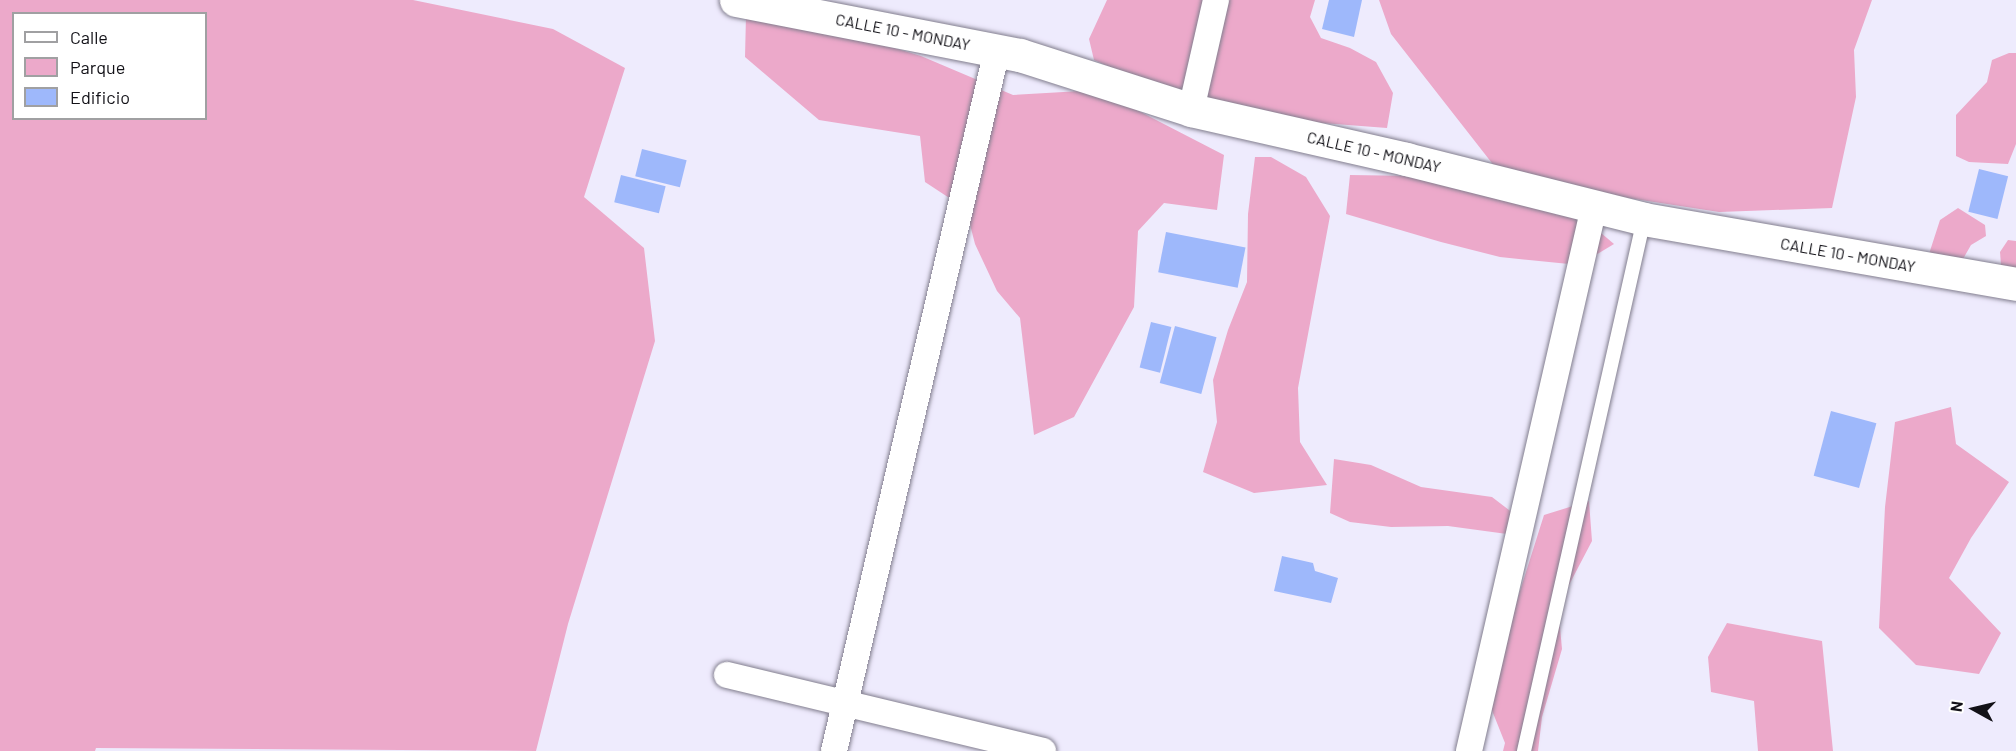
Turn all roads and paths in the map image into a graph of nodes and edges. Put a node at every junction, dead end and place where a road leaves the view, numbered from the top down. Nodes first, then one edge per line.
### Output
1 (736, 0) edge
2 (1216, 0) edge
3 (997, 50) junction
4 (1191, 110) junction
5 (1594, 207) junction
6 (1644, 219) junction
7 (2016, 284) edge
8 (727, 675) dead end
9 (845, 703) junction
10 (834, 751) edge
11 (1044, 751) edge
12 (1469, 751) edge
13 (1524, 751) edge

1 - 3 street, CALLE 10 - MONDAY
2 - 4 street
3 - 4 street, CALLE 10 - MONDAY
3 - 9 street
4 - 5 street, CALLE 10 - MONDAY
5 - 6 street, CALLE 10 - MONDAY
5 - 12 street
6 - 7 street, CALLE 10 - MONDAY
6 - 13 lane
8 - 9 street
9 - 10 street
9 - 11 street

